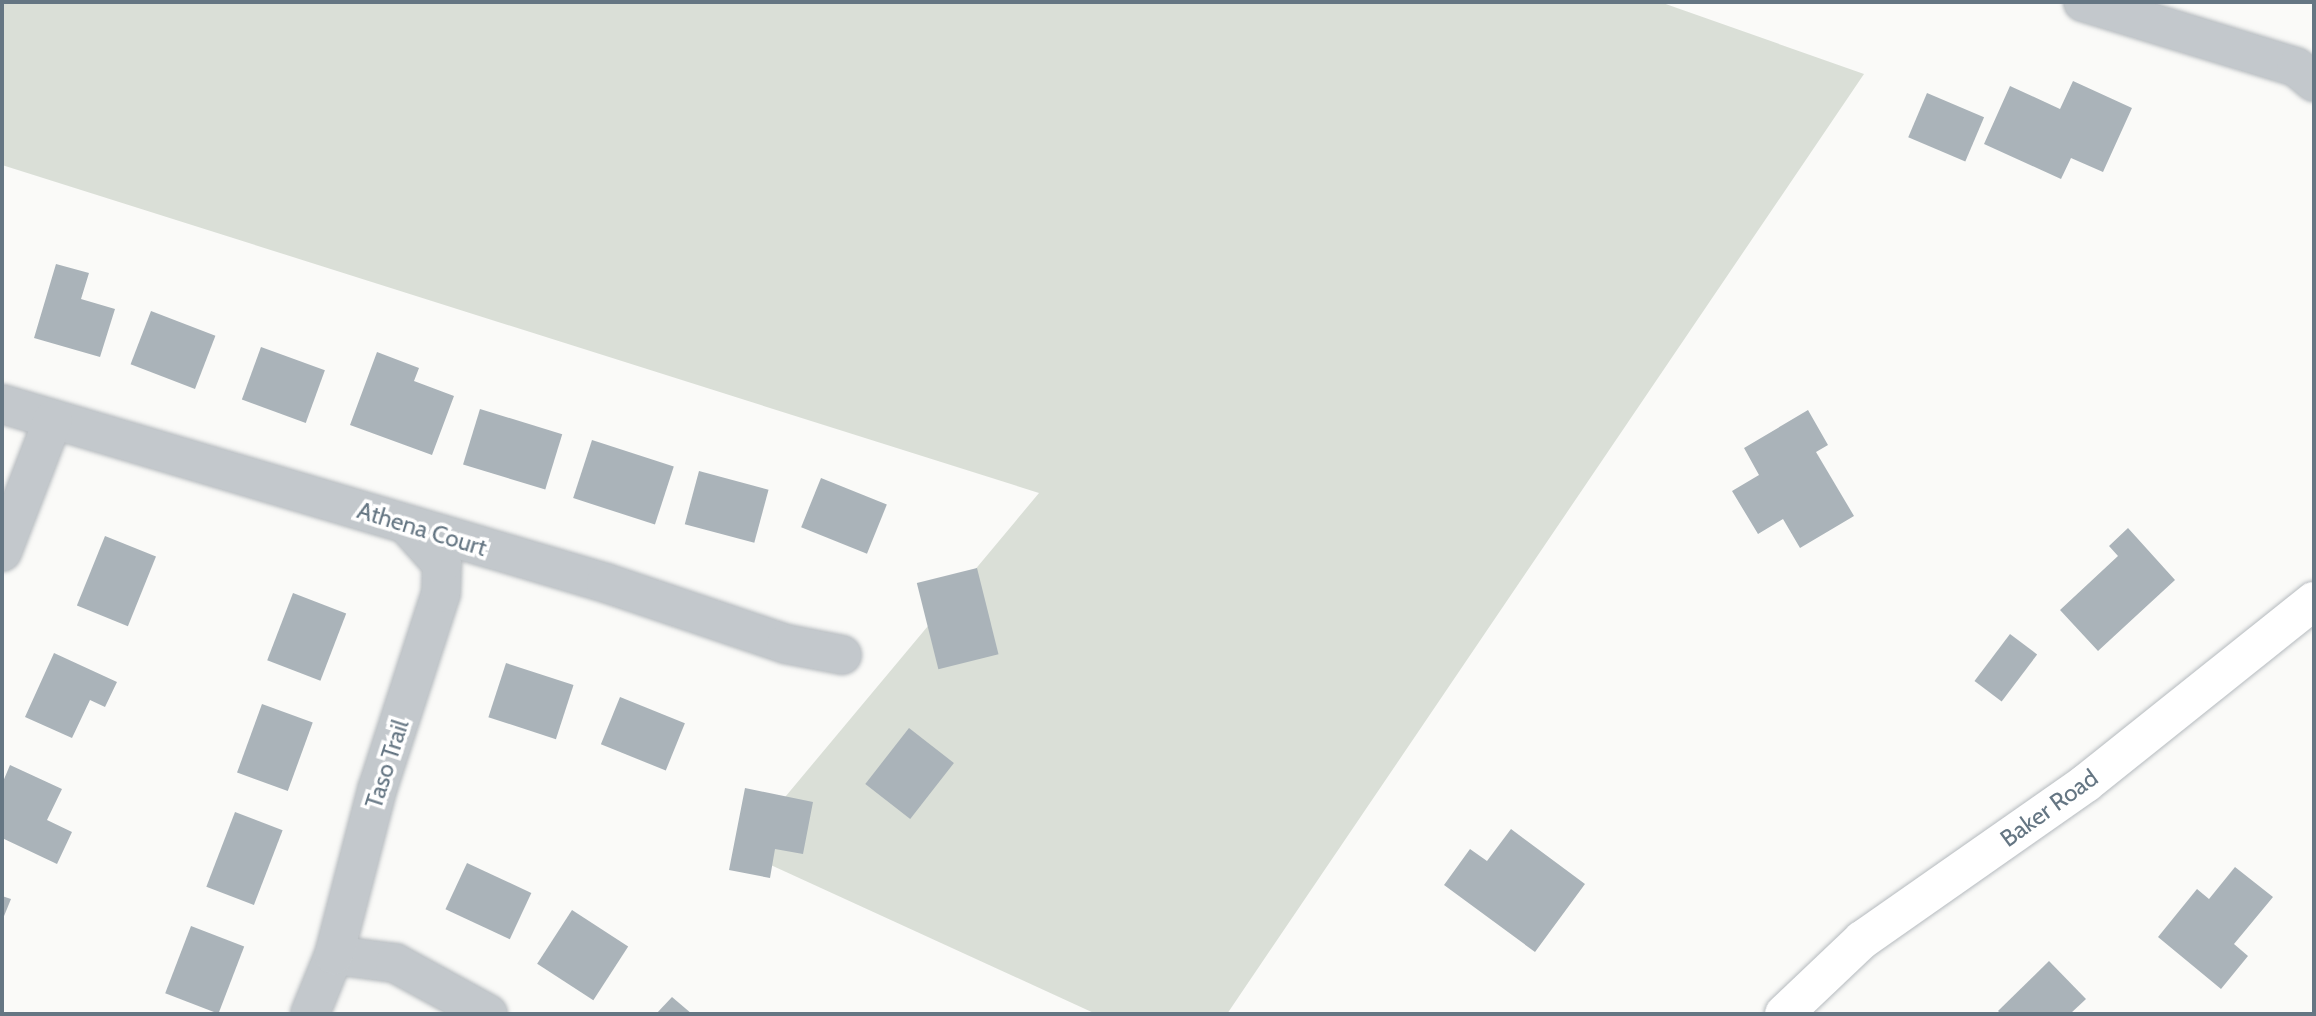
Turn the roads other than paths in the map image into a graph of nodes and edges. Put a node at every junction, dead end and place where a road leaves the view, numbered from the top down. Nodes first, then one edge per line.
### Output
1 (2083, 2) edge
2 (2314, 82) edge
3 (2, 404) edge
4 (53, 420) junction
5 (405, 524) junction
6 (2, 552) edge
7 (2314, 601) edge
8 (842, 655) dead end
9 (334, 955) junction
10 (310, 1014) edge
11 (488, 1014) edge
12 (1784, 1014) edge

1 - 2 street
3 - 4 street, Athena Court
4 - 5 street, Athena Court
4 - 6 street
5 - 8 street, Athena Court
5 - 9 street, Taso Trail
7 - 12 main road, Baker Road
9 - 10 street, Taso Trail
9 - 11 street

